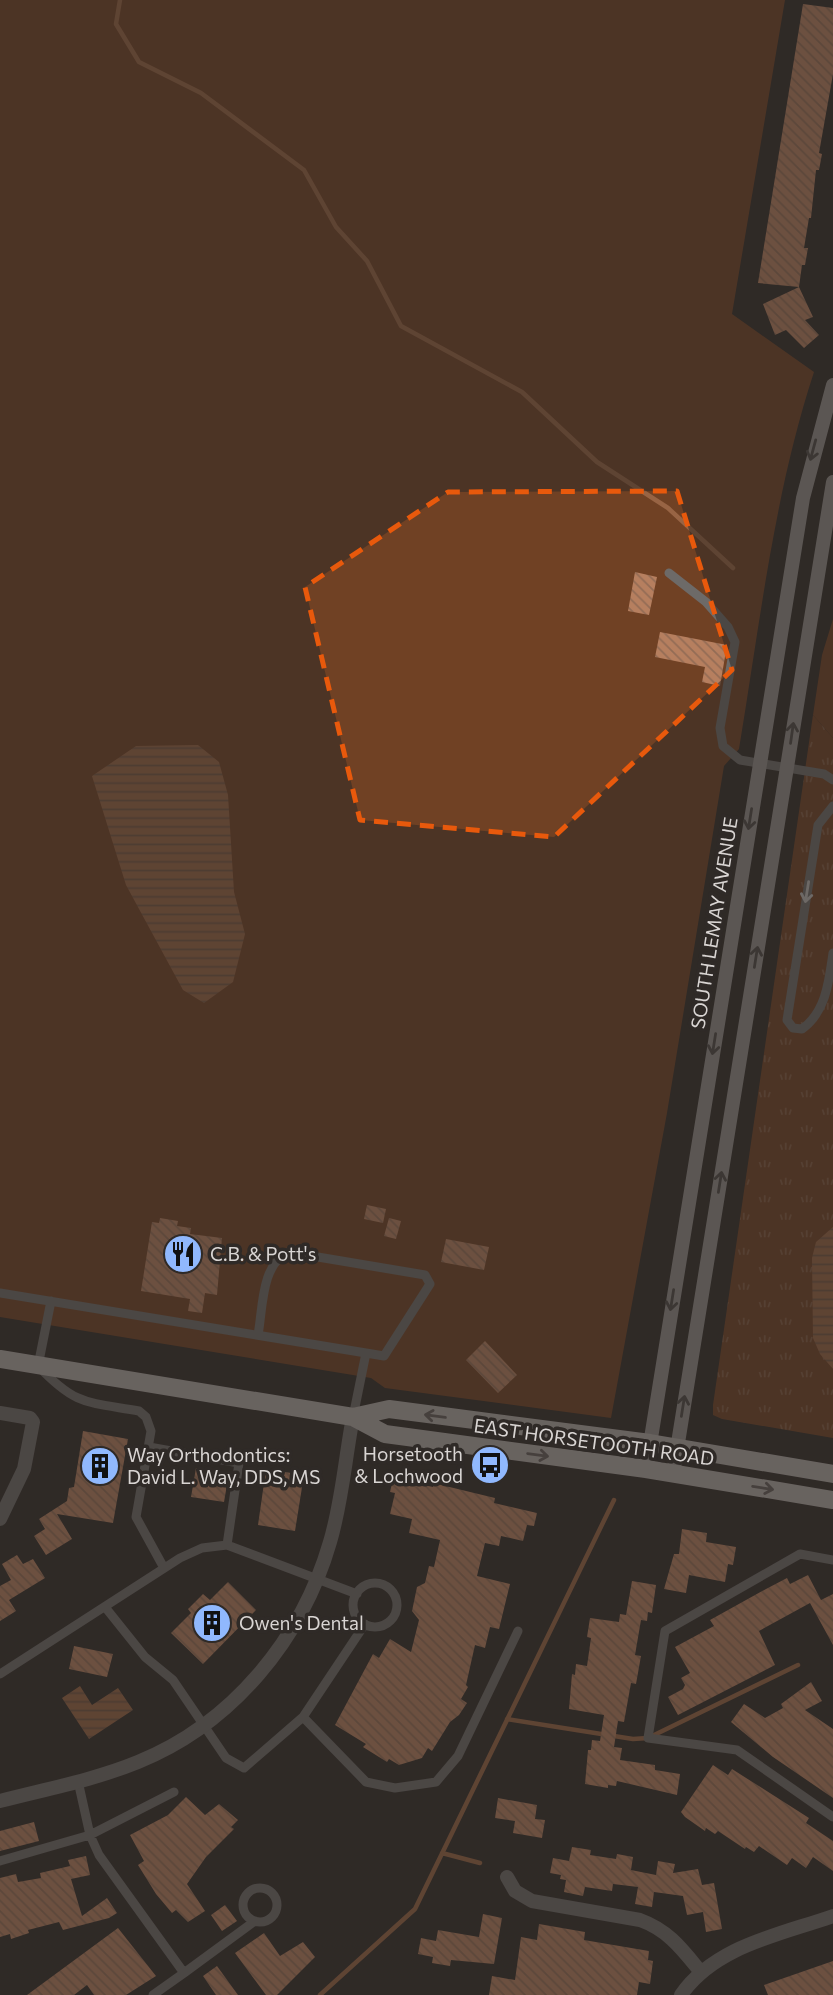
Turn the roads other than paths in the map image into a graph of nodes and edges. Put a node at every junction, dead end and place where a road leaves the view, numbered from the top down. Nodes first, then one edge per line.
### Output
1 (833, 385) edge
2 (833, 482) edge
3 (669, 573) dead end
4 (759, 765) junction
5 (787, 769) junction
6 (833, 780) edge
7 (833, 806) edge
8 (833, 954) edge
9 (0, 1293) edge
10 (51, 1301) junction
11 (258, 1335) junction
12 (366, 1353) junction
13 (0, 1359) edge
14 (38, 1366) junction
15 (0, 1413) edge
16 (353, 1417) junction
17 (650, 1443) junction
18 (149, 1447) junction
19 (676, 1448) junction
20 (646, 1469) junction
21 (673, 1474) junction
22 (833, 1474) edge
23 (833, 1500) edge
24 (0, 1519) edge
25 (227, 1545) junction
26 (833, 1560) edge
27 (164, 1568) junction
28 (318, 1580) junction
29 (357, 1594) junction
30 (105, 1607) junction
31 (365, 1624) junction
32 (518, 1631) dead end
33 (0, 1674) edge
34 (303, 1717) junction
35 (204, 1725) junction
36 (78, 1781) junction
37 (174, 1792) dead end
38 (0, 1801) edge
39 (833, 1817) edge
40 (90, 1835) junction
41 (0, 1861) edge
42 (507, 1877) dead end
43 (833, 1916) edge
44 (254, 1921) dead end
45 (700, 1971) junction
46 (184, 1973) junction
47 (153, 1995) edge
48 (681, 1995) edge

1 -> 4 main road, SOUTH LEMAY AVENUE
5 -> 2 main road
3 - 4 lane
4 - 5 lane
4 -> 17 main road, SOUTH LEMAY AVENUE
5 - 6 lane
19 -> 5 main road
7 -> 8 lane
9 - 10 lane
10 - 11 lane
10 - 14 lane
11 - 12 lane
11 - 12 lane
12 - 16 lane
13 - 14 main road, EAST HORSETOOTH ROAD
14 - 16 main road, EAST HORSETOOTH ROAD
14 - 18 lane
15 - 24 street
17 -> 16 main road, EAST HORSETOOTH ROAD
16 -> 20 main road, EAST HORSETOOTH ROAD
16 - 28 street
17 - 19 main road, EAST HORSETOOTH ROAD
17 - 20 main road, SOUTH LEMAY AVENUE
18 - 25 lane
18 - 27 lane
19 - 21 main road
19 - 22 main road, EAST HORSETOOTH ROAD
20 - 21 main road, EAST HORSETOOTH ROAD
21 -> 23 main road, EAST HORSETOOTH ROAD
25 - 27 lane
25 - 28 lane
26 - 39 lane
27 - 30 lane
28 - 29 lane
28 - 35 street
29 - 31 lane
29 - 31 lane
30 - 33 lane
30 - 35 lane
31 - 34 lane
32 - 34 lane
34 - 35 lane
35 - 36 street
36 - 38 street
36 - 40 lane
37 - 40 lane
40 - 41 lane
40 - 46 lane
42 - 45 street
43 - 45 street
44 - 46 lane
45 - 48 street
46 - 47 lane

